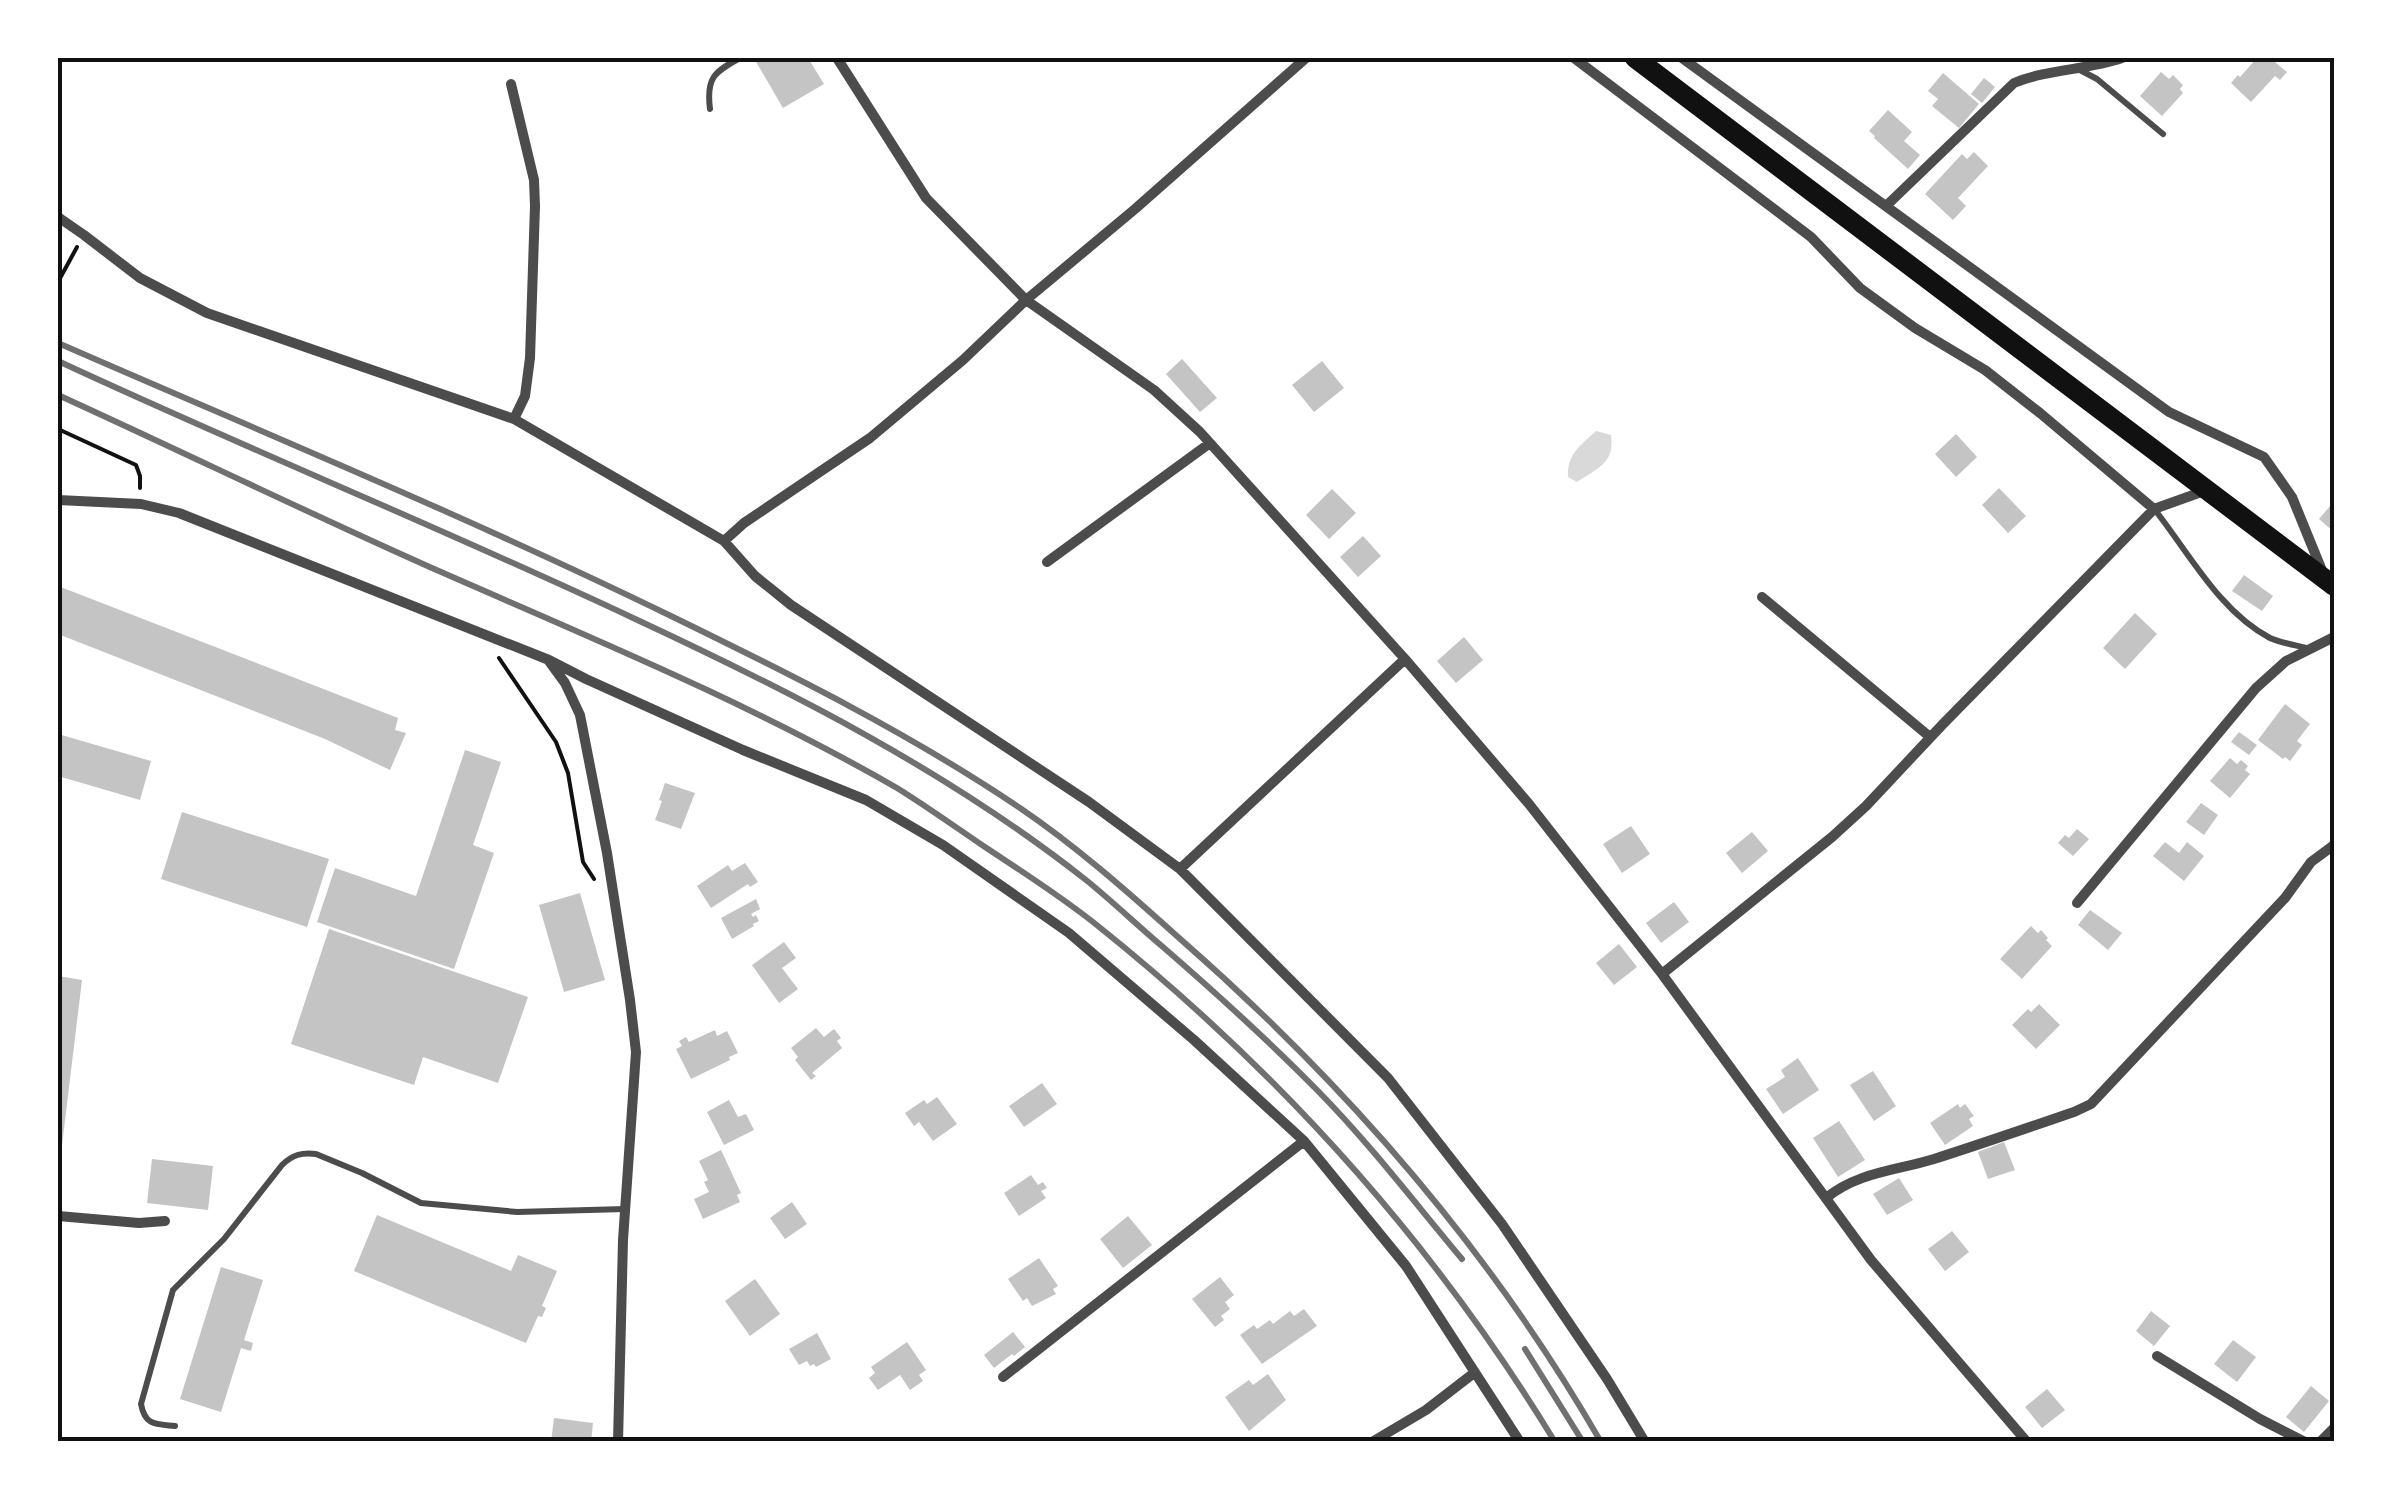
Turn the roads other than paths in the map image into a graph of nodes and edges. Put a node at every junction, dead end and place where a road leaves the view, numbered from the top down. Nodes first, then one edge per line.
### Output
1 (740, 58) edge
2 (837, 58) edge
3 (1306, 58) edge
4 (1574, 58) edge
5 (1635, 58) edge
6 (1682, 58) edge
7 (2122, 58) edge
8 (2078, 68) junction
9 (511, 84) dead end
10 (710, 110) dead end
11 (2163, 134) dead end
12 (1886, 206) junction
13 (58, 217) edge
14 (1026, 300) junction
15 (514, 419) junction
16 (1210, 443) junction
17 (2208, 490) junction
18 (58, 500) edge
19 (2154, 509) junction
20 (724, 541) junction
21 (1046, 562) dead end
22 (2330, 583) edge
23 (1762, 597) dead end
24 (2334, 637) edge
25 (2311, 649) junction
26 (1406, 659) junction
27 (549, 660) junction
28 (1930, 738) junction
29 (2334, 845) edge
30 (1180, 868) junction
31 (2076, 903) dead end
32 (1662, 974) junction
33 (1304, 1142) junction
34 (1826, 1198) junction
35 (624, 1209) junction
36 (58, 1216) edge
37 (164, 1220) dead end
38 (2157, 1356) dead end
39 (1474, 1373) junction
40 (1003, 1378) dead end
41 (176, 1426) dead end
42 (2334, 1428) edge
43 (618, 1442) edge
44 (1372, 1442) edge
45 (1520, 1442) edge
46 (1645, 1442) edge
47 (2027, 1442) edge
48 (2306, 1442) edge
49 (2320, 1442) edge

1 - 10 lane
2 - 14 street
3 - 14 street
4 - 19 street
5 - 17 highway
6 - 12 street
7 - 8 street
8 - 11 lane
8 - 12 street
9 - 15 street
12 - 22 street
13 - 15 street
14 - 16 street
14 - 20 street
15 - 20 street
16 - 21 street
16 - 26 street
17 - 19 street
17 - 22 highway
18 - 27 street
19 - 25 lane
19 - 28 street
20 - 30 street
23 - 28 street
24 - 25 street
25 - 31 street
26 - 30 street
26 - 32 street
27 - 33 street
27 - 35 street
28 - 32 street
29 - 34 street
30 - 46 street
32 - 34 street
33 - 39 street
33 - 40 street
34 - 47 street
35 - 41 lane
35 - 43 street
36 - 37 street
38 - 48 street
39 - 44 street
39 - 45 street
42 - 49 street

